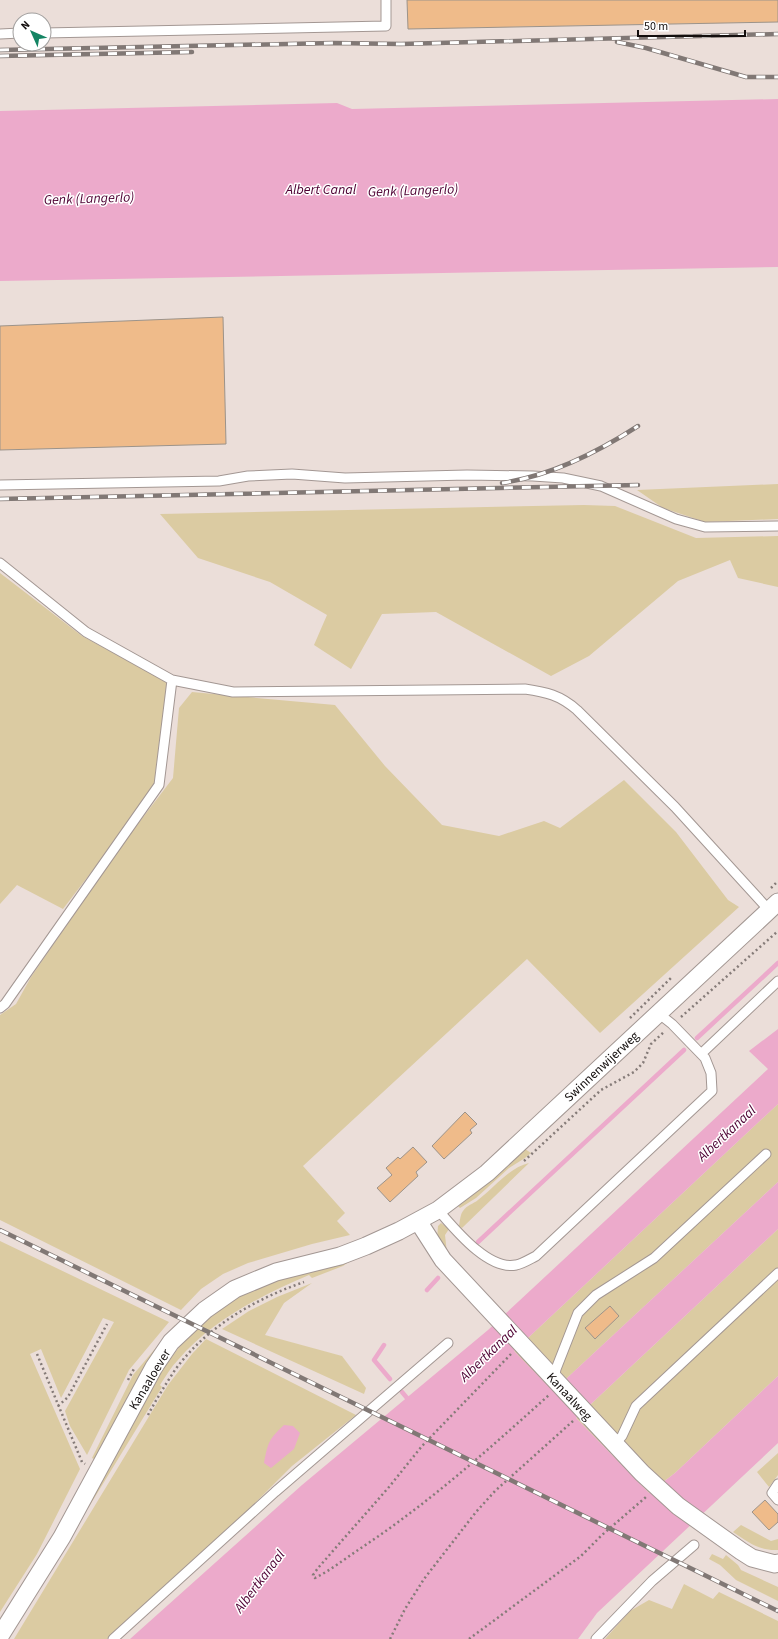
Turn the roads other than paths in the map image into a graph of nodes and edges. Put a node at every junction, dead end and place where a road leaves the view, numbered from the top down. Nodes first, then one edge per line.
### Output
1 (386, 0) edge
2 (12, 33) edge
3 (52, 33) edge
4 (0, 34) edge
5 (0, 485) edge
6 (778, 526) edge
7 (0, 563) edge
8 (172, 680) junction
9 (774, 906) edge
10 (778, 981) edge
11 (0, 1008) edge
12 (658, 1013) junction
13 (701, 1054) junction
14 (766, 1154) dead end
15 (438, 1210) junction
16 (418, 1221) junction
17 (778, 1273) edge
18 (448, 1343) dead end
19 (553, 1385) junction
20 (615, 1444) junction
21 (778, 1484) edge
22 (778, 1500) edge
23 (694, 1544) dead end
24 (778, 1563) edge
25 (0, 1636) edge
26 (113, 1639) edge
27 (596, 1639) edge

1 - 3 lane
2 - 4 lane
5 - 6 lane
7 - 8 lane
8 - 9 lane
8 - 11 lane
9 - 12 street, Swinnenwijerweg
10 - 13 lane
12 - 13 lane
12 - 15 street, Swinnenwijerweg
13 - 15 lane
14 - 19 lane
15 - 16 street, Swinnenwijerweg
16 - 19 street, Kanaalweg
16 - 25 street, Kanaaloever
17 - 20 lane
18 - 26 lane
19 - 20 street, Kanaalweg
20 - 24 street, Kanaalweg
21 - 22 lane
23 - 27 lane

